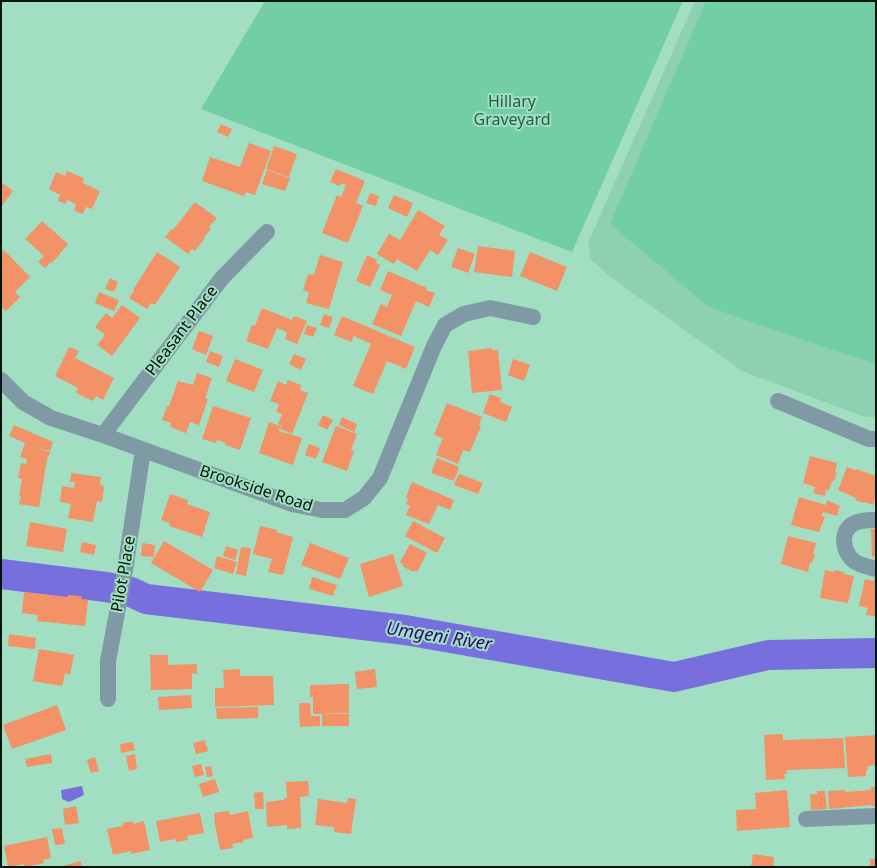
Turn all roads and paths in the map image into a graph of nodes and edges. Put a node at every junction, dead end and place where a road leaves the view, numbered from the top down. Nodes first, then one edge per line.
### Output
1 (267, 232) dead end
2 (533, 317) dead end
3 (1, 380) edge
4 (778, 401) dead end
5 (104, 436) junction
6 (876, 439) edge
7 (143, 450) junction
8 (876, 520) edge
9 (876, 569) edge
10 (108, 699) dead end
11 (876, 816) edge
12 (806, 819) dead end

1 - 5 street, Pleasant Place
2 - 7 street, Brookside Road
3 - 5 street, Brookside Road
4 - 6 street
5 - 7 street, Brookside Road
7 - 10 street, Pilot Place
8 - 9 street
11 - 12 street

